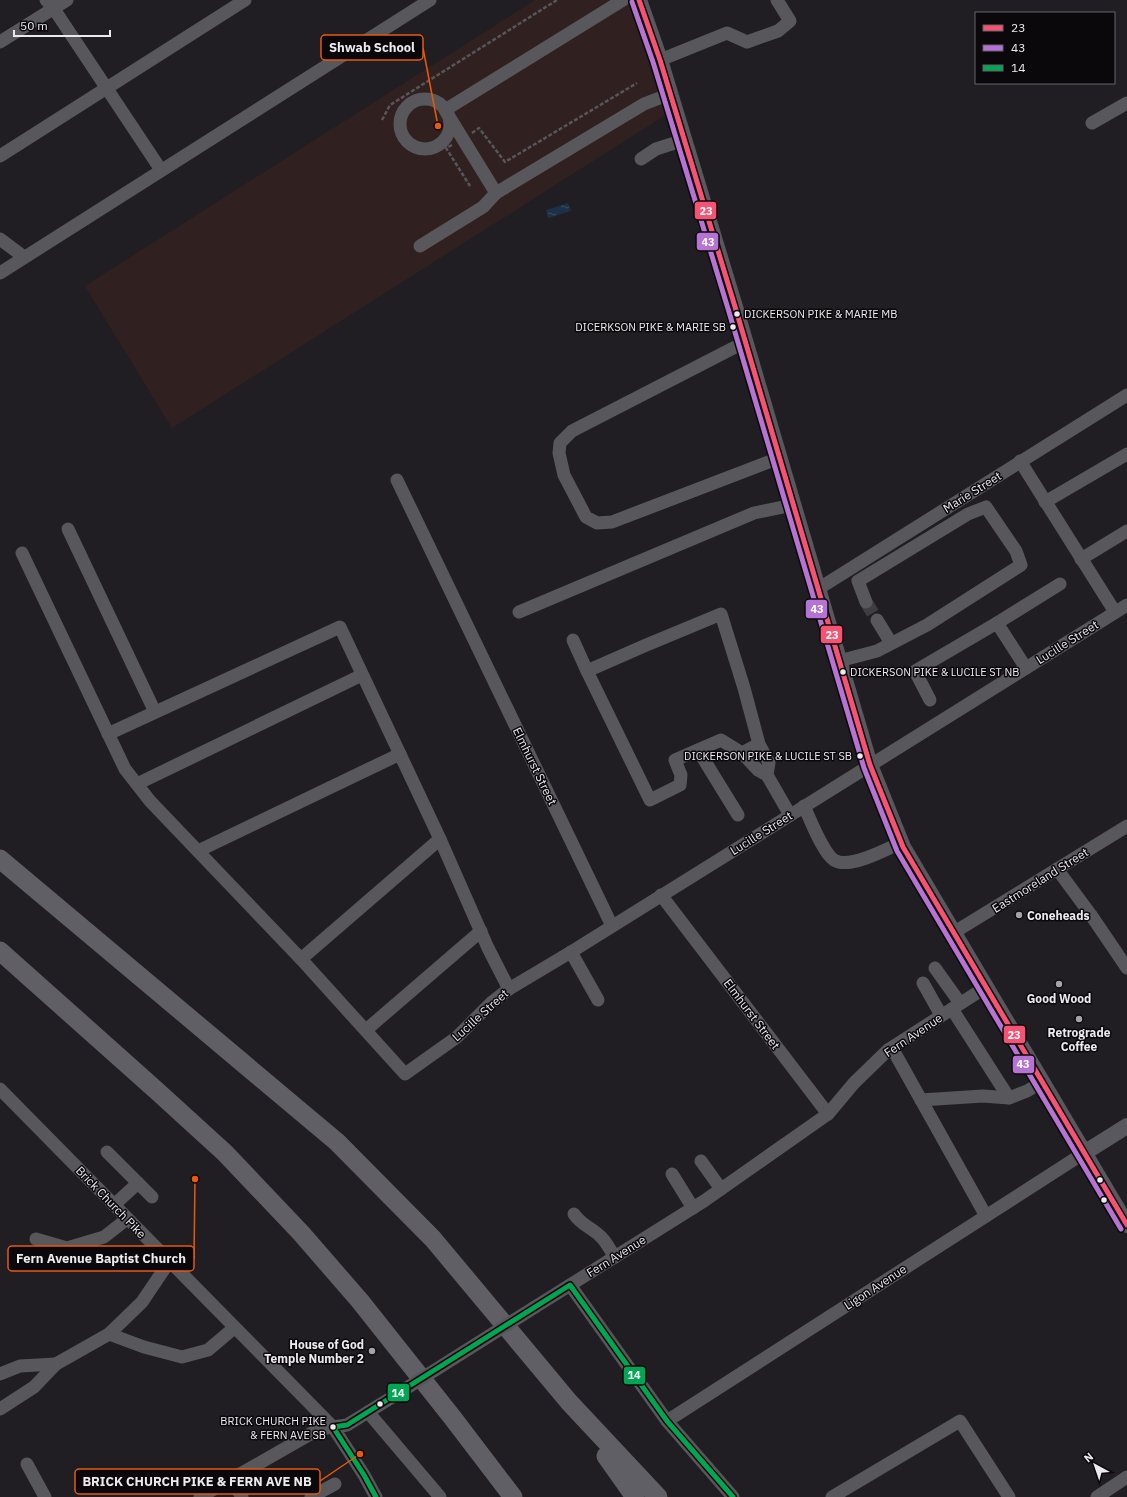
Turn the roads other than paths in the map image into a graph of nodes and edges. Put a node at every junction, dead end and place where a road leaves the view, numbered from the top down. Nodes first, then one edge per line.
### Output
1 (67, 0) edge
2 (245, 0) edge
3 (430, 0) edge
4 (623, 0) edge
5 (777, 0) edge
6 (642, 1) edge
7 (50, 4) edge
8 (0, 42) edge
9 (660, 60) junction
10 (106, 88) junction
11 (670, 94) junction
12 (1127, 103) edge
13 (445, 110) junction
14 (1092, 123) dead end
15 (462, 138) junction
16 (444, 140) junction
17 (684, 140) junction
18 (0, 156) edge
19 (640, 159) dead end
20 (161, 170) junction
21 (496, 193) junction
22 (0, 239) edge
23 (420, 246) dead end
24 (24, 257) junction
25 (0, 273) edge
26 (746, 342) junction
27 (1127, 395) edge
28 (1127, 454) edge
29 (779, 458) junction
30 (1020, 461) junction
31 (397, 480) dead end
32 (1046, 502) junction
33 (793, 504) junction
34 (68, 529) dead end
35 (1127, 531) edge
36 (22, 553) dead end
37 (1081, 559) junction
38 (1060, 584) dead end
39 (818, 589) junction
40 (866, 602) tunnel mouth
41 (1127, 605) edge
42 (519, 612) dead end
43 (1115, 612) junction
44 (877, 620) tunnel mouth
45 (997, 623) junction
46 (573, 640) dead end
47 (891, 643) junction
48 (839, 660) junction
49 (1026, 668) junction
50 (587, 671) junction
51 (362, 675) junction
52 (930, 700) dead end
53 (155, 712) junction
54 (108, 734) junction
55 (759, 744) junction
56 (698, 750) junction
57 (742, 753) junction
58 (400, 754) junction
59 (870, 765) junction
60 (767, 774) junction
61 (136, 784) junction
62 (804, 806) junction
63 (738, 815) dead end
64 (790, 815) junction
65 (1127, 826) edge
66 (440, 840) junction
67 (902, 842) junction
68 (198, 851) junction
69 (0, 859) edge
70 (1057, 869) junction
71 (661, 895) junction
72 (612, 926) junction
73 (481, 932) junction
74 (953, 933) junction
75 (0, 951) edge
76 (571, 952) junction
77 (300, 959) junction
78 (935, 968) dead end
79 (1127, 968) edge
80 (923, 983) dead end
81 (986, 986) junction
82 (509, 988) junction
83 (598, 1000) dead end
84 (951, 1009) junction
85 (366, 1030) junction
86 (892, 1048) junction
87 (1042, 1082) junction
88 (0, 1089) edge
89 (1009, 1098) junction
90 (921, 1100) junction
91 (828, 1114) junction
92 (1127, 1126) edge
93 (107, 1152) dead end
94 (1084, 1154) junction
95 (701, 1161) dead end
96 (672, 1174) dead end
97 (138, 1183) junction
98 (721, 1189) junction
99 (152, 1197) dead end
100 (114, 1205) junction
101 (693, 1208) junction
102 (574, 1214) dead end
103 (986, 1216) junction
104 (127, 1219) junction
105 (1127, 1225) edge
106 (36, 1239) dead end
107 (615, 1257) junction
108 (169, 1262) junction
109 (570, 1285) junction
110 (234, 1328) junction
111 (109, 1334) junction
112 (56, 1364) junction
113 (0, 1374) edge
114 (569, 1402) junction
115 (0, 1409) edge
116 (368, 1412) junction
117 (667, 1421) junction
118 (333, 1427) junction
119 (27, 1464) dead end
120 (1127, 1477) edge
121 (231, 1479) junction
122 (335, 1484) dead end
123 (45, 1497) edge
124 (200, 1497) edge
125 (242, 1497) edge
126 (311, 1497) edge
127 (376, 1497) edge
128 (440, 1497) edge
129 (513, 1497) edge
130 (635, 1497) edge
131 (658, 1497) edge
132 (733, 1497) edge
133 (832, 1497) edge
134 (1009, 1497) edge
135 (1097, 1497) edge

1 - 7 street
2 - 10 street
3 - 20 street
4 - 13 street
5 - 9 street
6 - 9 main road
7 - 8 street
7 - 10 street
9 - 11 main road
10 - 18 street
10 - 20 street
11 - 17 main road
11 - 21 street
12 - 14 street
13 - 15 street
13 - 16 street
13 - 16 street
15 - 16 street
15 - 21 street
17 - 19 street
17 - 26 main road
20 - 24 street
21 - 23 street
22 - 24 street
24 - 25 street
26 - 29 main road
26 - 29 street
27 - 30 street, Marie Street
28 - 32 street
29 - 33 main road
30 - 32 street
30 - 39 street, Marie Street
31 - 72 street, Elmhurst Street
32 - 37 street
33 - 39 main road
33 - 42 street
34 - 53 street
35 - 37 street
36 - 54 street
37 - 43 street
38 - 45 street
39 - 48 main road
40 - 47 street
41 - 43 street, Lucille Street
43 - 49 street, Lucille Street
44 - 47 street
45 - 49 street
45 - 52 street
46 - 50 street
47 - 48 street
48 - 59 main road
49 - 59 street, Lucille Street
50 - 55 street
50 - 56 street
51 - 53 street
51 - 58 street
51 - 61 street
53 - 54 street
54 - 61 street
55 - 57 street
55 - 60 street
56 - 57 street
56 - 63 street
57 - 60 street
58 - 66 street
58 - 68 street
59 - 62 street, Lucille Street
59 - 67 main road
60 - 64 street
61 - 68 street
62 - 64 street, Lucille Street
62 - 67 street
64 - 71 street, Lucille Street
65 - 70 street, Eastmoreland Street
66 - 73 street
66 - 77 street
67 - 74 main road
68 - 77 street
69 - 114 highway
70 - 74 street, Eastmoreland Street
70 - 79 street
71 - 72 street, Lucille Street
71 - 91 street, Elmhurst Street
72 - 76 street, Lucille Street
73 - 82 street
73 - 85 street
74 - 81 main road
75 - 129 highway
76 - 82 street, Lucille Street
76 - 83 street
77 - 85 street
78 - 84 street
80 - 84 street
81 - 84 street, Fern Avenue
81 - 87 main road
82 - 85 street, Lucille Street
84 - 86 street, Fern Avenue
84 - 89 street
86 - 90 street
86 - 91 street, Fern Avenue
87 - 89 street
87 - 94 main road
88 - 100 street, Brick Church Pike
89 - 90 street
90 - 103 street
91 - 98 street, Fern Avenue
92 - 94 main road
93 - 97 street
94 - 103 street, Ligon Avenue
94 - 105 main road
95 - 98 street
96 - 101 street
97 - 99 street
97 - 100 street
98 - 101 street, Fern Avenue
100 - 104 street, Brick Church Pike
101 - 107 street, Fern Avenue
102 - 107 street
103 - 117 street, Ligon Avenue
104 - 106 street
104 - 108 street, Brick Church Pike
107 - 109 street, Fern Avenue
108 - 110 street, Brick Church Pike
108 - 111 street
109 - 116 street, Fern Avenue, bridge
109 - 117 street
110 - 111 street
110 - 118 street, Brick Church Pike
111 - 112 street
112 - 113 street
112 - 115 street
114 - 130 highway
114 - 131 highway
116 - 118 street, Fern Avenue
116 - 128 street
117 - 132 street
118 - 121 street, Fern Avenue
118 - 127 street, Brick Church Pike
119 - 123 street
120 - 135 street
121 - 124 street, Fern Avenue
121 - 125 street
122 - 126 street
133 - 134 street

